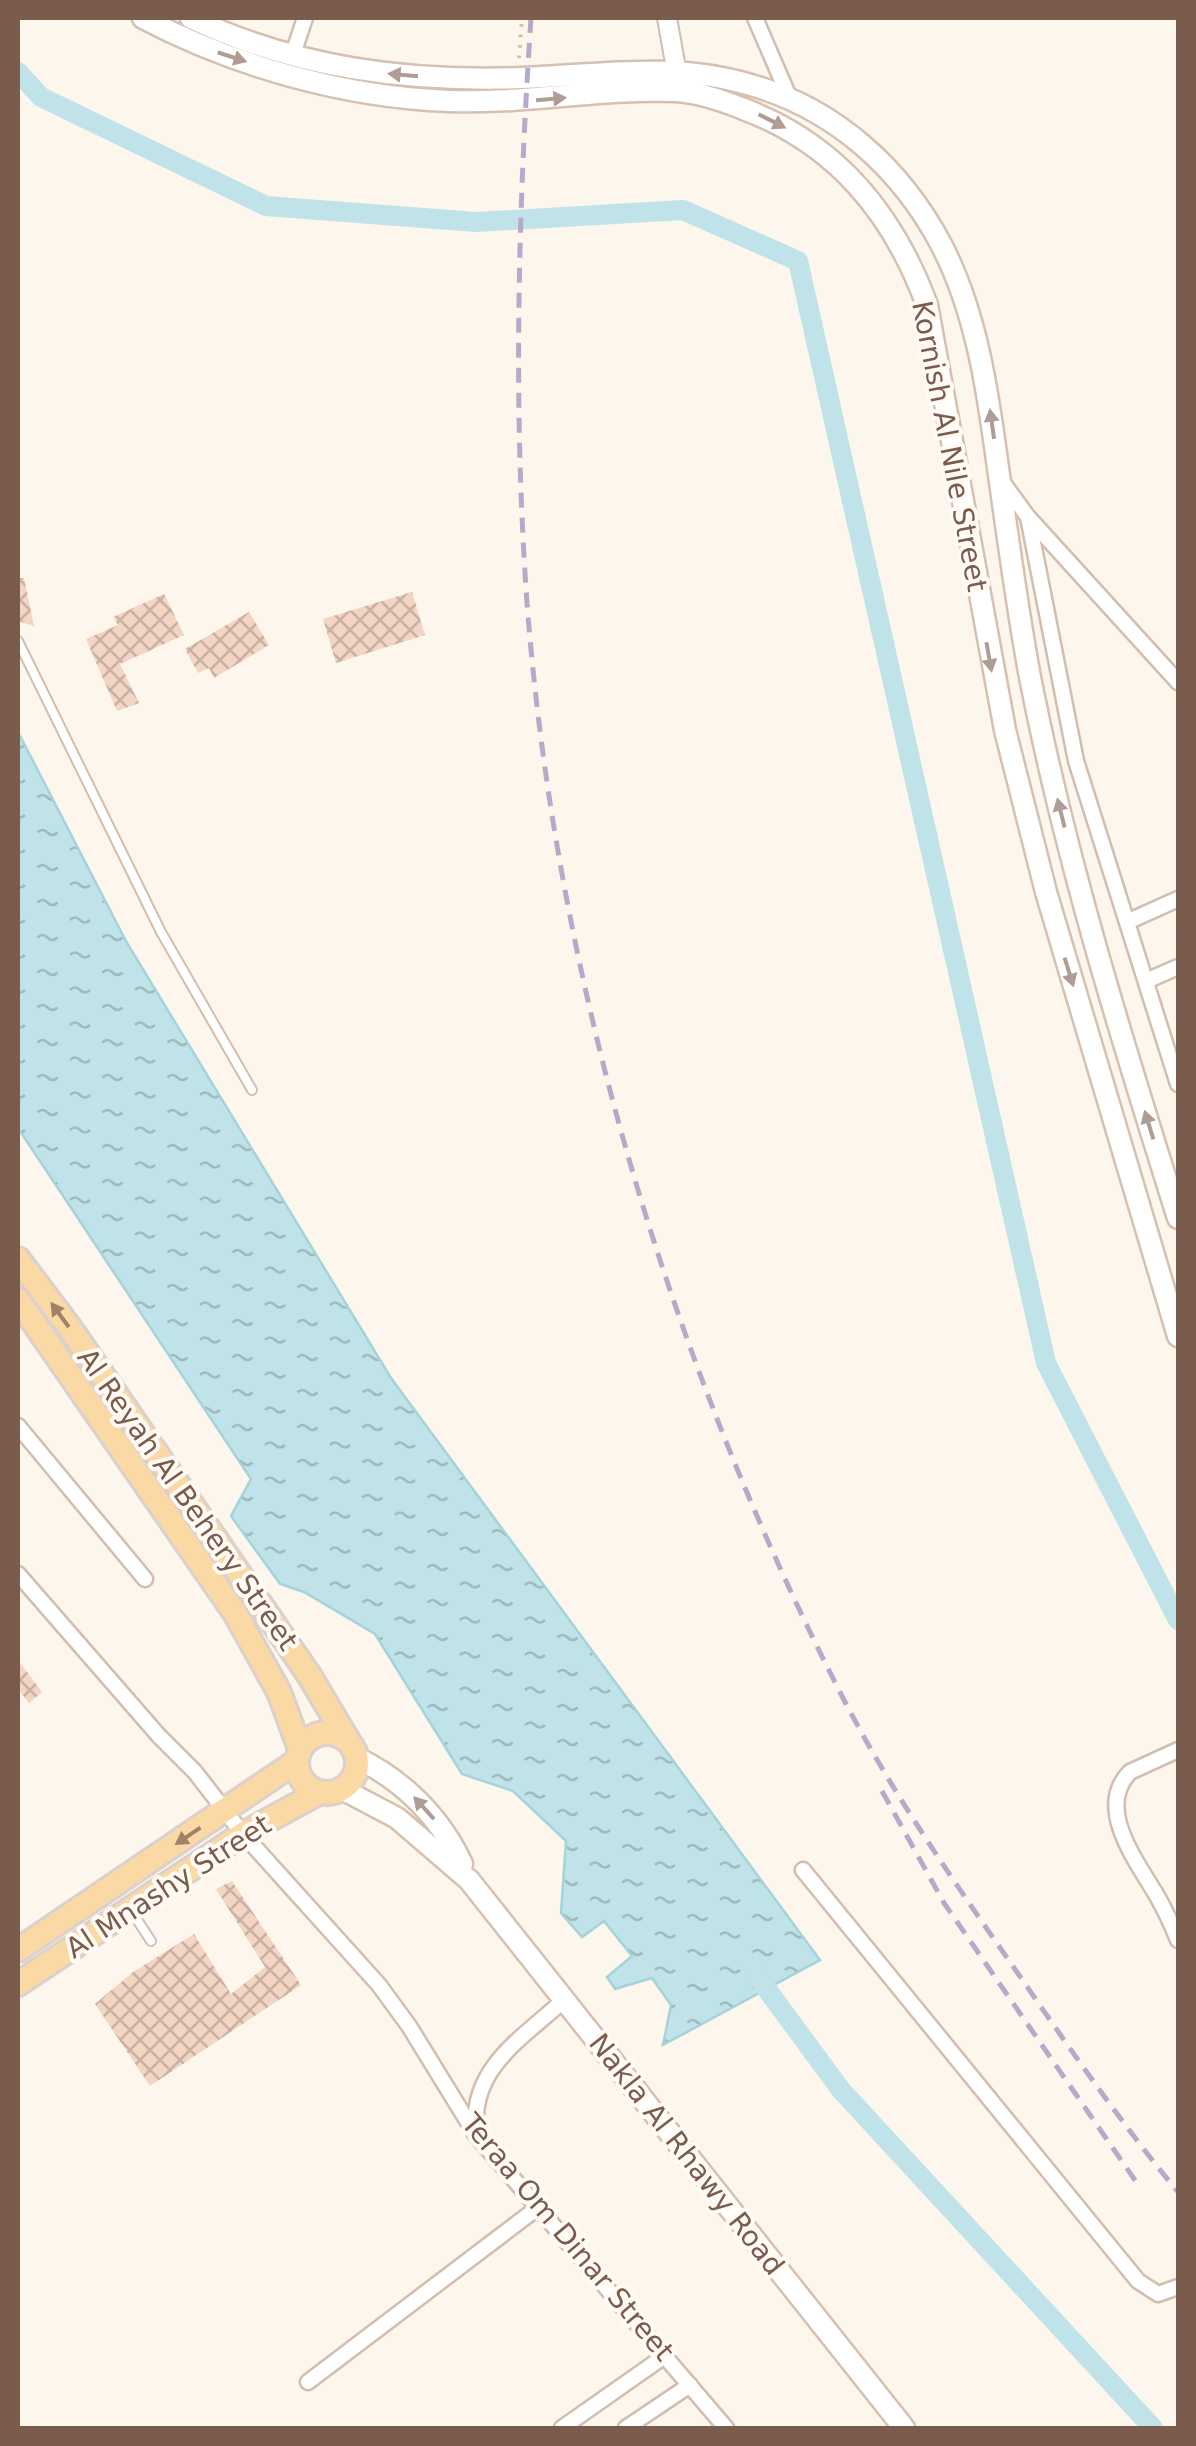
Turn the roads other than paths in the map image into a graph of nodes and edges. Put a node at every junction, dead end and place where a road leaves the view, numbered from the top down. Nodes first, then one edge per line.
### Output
1 (142, 18) edge
2 (191, 18) edge
3 (305, 18) edge
4 (668, 18) edge
5 (755, 18) edge
6 (292, 57) junction
7 (446, 78) junction
8 (638, 81) junction
9 (679, 81) junction
10 (790, 98) junction
11 (446, 101) junction
12 (1000, 479) junction
13 (1028, 518) junction
14 (18, 641) edge
15 (1178, 682) edge
16 (1178, 899) edge
17 (1128, 922) junction
18 (1178, 968) edge
19 (1146, 981) junction
20 (1178, 1084) edge
21 (252, 1090) dead end
22 (1178, 1218) edge
23 (18, 1259) edge
24 (18, 1300) edge
25 (1178, 1336) edge
26 (18, 1426) edge
27 (18, 1574) edge
28 (146, 1579) dead end
29 (309, 1675) junction
30 (279, 1692) junction
31 (1178, 1750) edge
32 (353, 1751) junction
33 (299, 1755) junction
34 (331, 1790) junction
35 (224, 1811) junction
36 (243, 1834) junction
37 (803, 1870) dead end
38 (469, 1880) junction
39 (130, 1909) junction
40 (1178, 1940) edge
41 (152, 1941) dead end
42 (18, 1950) edge
43 (18, 1984) edge
44 (565, 2000) junction
45 (476, 2135) junction
46 (536, 2209) junction
47 (1178, 2287) edge
48 (666, 2355) junction
49 (308, 2382) dead end
50 (690, 2385) junction
51 (562, 2428) edge
52 (626, 2428) edge
53 (726, 2428) edge
54 (904, 2428) edge

1 -> 11 main road, Kornish Al Nile Street
2 - 6 main road, Kornish Al Nile Street
3 - 6 street
4 - 9 street
5 - 10 street
7 -> 6 main road, Kornish Al Nile Street
7 - 8 main road, Kornish Al Nile Street
7 - 11 main road
8 - 9 main road, Kornish Al Nile Street
11 -> 8 main road, Kornish Al Nile Street
9 - 10 main road, Kornish Al Nile Street
9 -> 25 main road, Kornish Al Nile Street
12 -> 10 main road, Kornish Al Nile Street
12 - 13 street
22 -> 12 main road, Kornish Al Nile Street
13 - 15 street
13 - 17 street
14 - 21 lane
16 - 17 street
17 - 19 street
18 - 19 street
19 - 20 street
29 -> 23 main road, Al Reyah Al Behery Street
24 - 30 main road, Al Reyah Al Behery Street
26 - 28 street
27 - 35 street, Teraa Om Dinar Street
29 - 30 main road
29 - 32 main road, Al Reyah Al Behery Street
30 - 33 main road, Al Reyah Al Behery Street
31 - 40 street
32 - 33 main road
32 - 34 main road
38 -> 32 main road, Nakla Al Rhawy Road
33 - 34 main road
33 - 35 main road, Al Mnashy Street
34 - 36 main road, Al Mnashy Street
34 - 38 main road, Nakla Al Rhawy Road
35 - 36 street, Teraa Om Dinar Street
35 -> 42 main road, Al Mnashy Street
36 - 39 main road, Al Mnashy Street
36 - 45 street, Teraa Om Dinar Street
37 - 47 street
38 - 44 main road, Nakla Al Rhawy Road
39 - 41 lane
39 - 43 main road, Al Mnashy Street
44 - 45 street
44 - 54 main road, Nakla Al Rhawy Road
45 - 46 street, Teraa Om Dinar Street
46 - 48 street, Teraa Om Dinar Street
46 - 49 street
48 - 50 street, Teraa Om Dinar Street
48 - 51 street
50 - 52 street
50 - 53 street, Teraa Om Dinar Street

